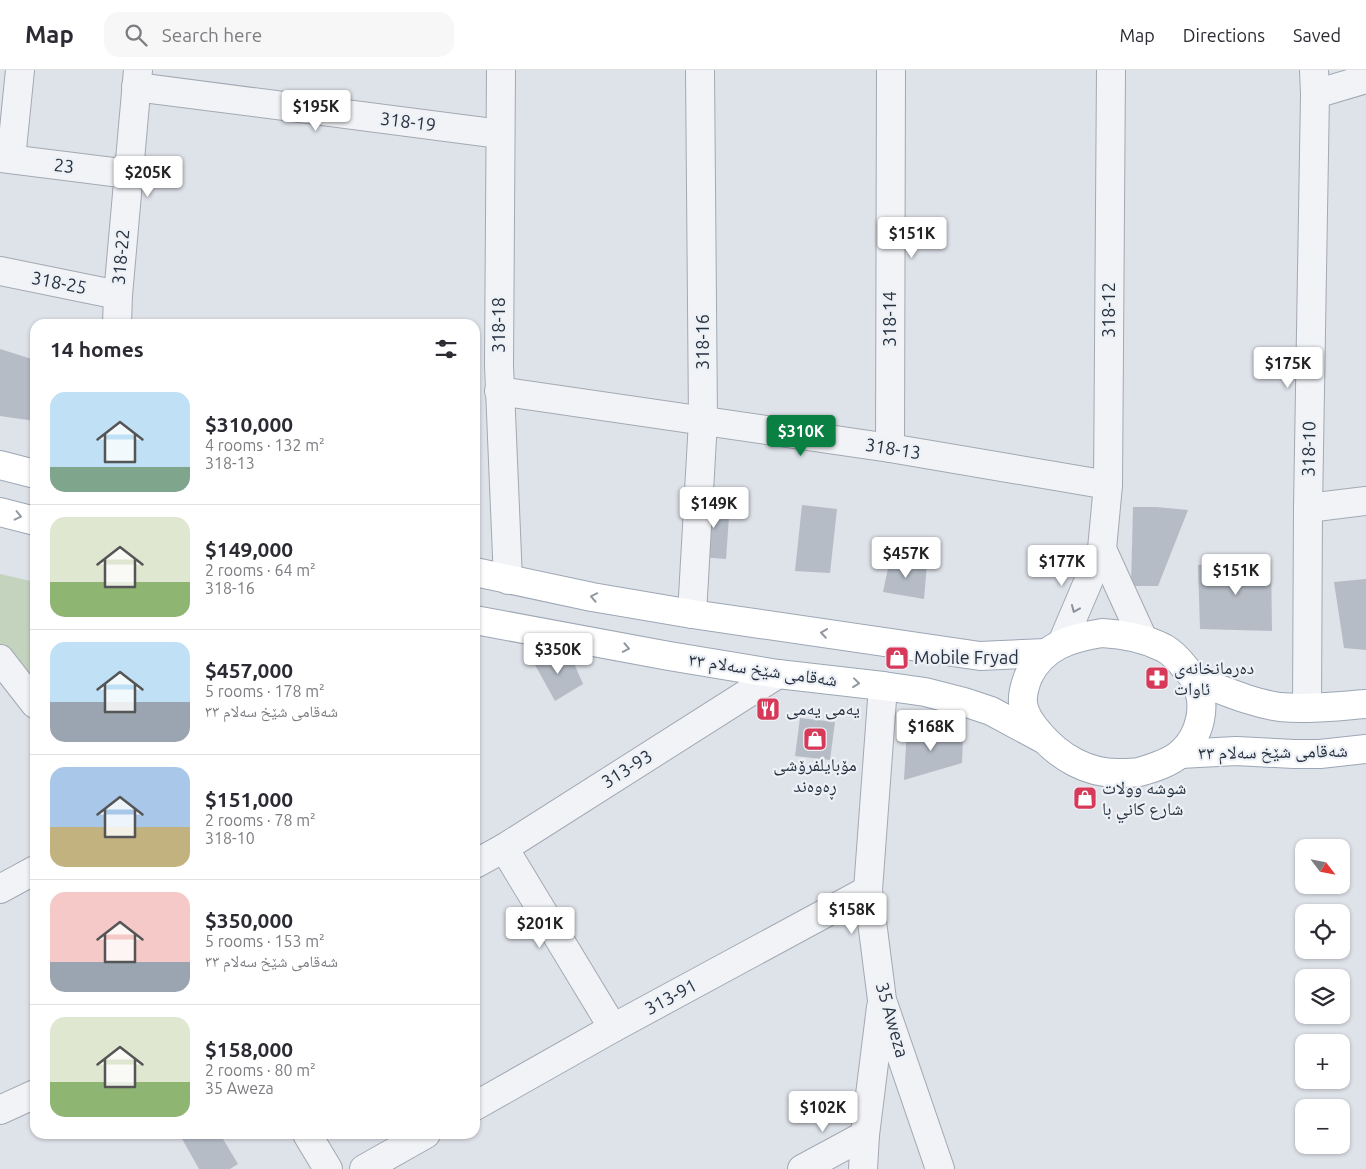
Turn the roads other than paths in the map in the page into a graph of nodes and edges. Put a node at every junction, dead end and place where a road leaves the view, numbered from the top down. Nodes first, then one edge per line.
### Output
1 (20, 70) edge
2 (501, 70) edge
3 (700, 70) edge
4 (891, 70) edge
5 (1111, 70) edge
6 (137, 78) edge
7 (1366, 79) edge
8 (1314, 82) edge
9 (500, 134) junction
10 (5, 159) edge
11 (129, 174) junction
12 (0, 271) edge
13 (118, 295) junction
14 (117, 319) edge
15 (499, 391) junction
16 (703, 421) junction
17 (890, 448) junction
18 (0, 465) edge
19 (30, 473) edge
20 (1108, 485) junction
21 (1366, 501) edge
22 (1308, 508) junction
23 (0, 512) edge
24 (30, 520) edge
25 (1102, 549) junction
26 (480, 573) edge
27 (508, 580) junction
28 (692, 614) junction
29 (480, 625) edge
30 (1143, 639) junction
31 (1054, 648) junction
32 (0, 658) edge
33 (778, 674) junction
34 (1195, 680) junction
35 (883, 686) junction
36 (30, 697) edge
37 (1366, 704) edge
38 (1307, 707) junction
39 (1043, 738) junction
40 (1366, 749) edge
41 (1180, 754) junction
42 (504, 848) junction
43 (480, 861) edge
44 (30, 873) edge
45 (0, 889) edge
46 (868, 890) junction
47 (882, 1000) junction
48 (613, 1028) junction
49 (30, 1096) edge
50 (480, 1103) edge
51 (0, 1110) edge
52 (865, 1135) junction
53 (310, 1139) edge
54 (417, 1139) edge
55 (328, 1169) edge
56 (364, 1169) edge
57 (802, 1169) edge
58 (863, 1169) edge
59 (940, 1169) edge

1 - 10 street
2 - 9 street, 318-18
3 - 16 street, 318-16
4 - 17 street, 318-14
5 - 20 street, 318-12
6 - 9 street, 318-19
6 - 11 street, 318-22
7 - 8 street
8 - 22 street, 318-10
9 - 15 street, 318-18
10 - 11 street, 23
11 - 13 street, 318-22
12 - 13 street, 318-25
13 - 14 street, 318-22
15 - 16 street, 318-13
15 - 27 street, 318-18
16 - 17 street, 318-13
16 - 28 street, 318-16
17 - 20 street, 318-13
18 - 19 main road
20 - 25 street, 318-12
21 - 22 street
22 - 38 street, 318-10
23 -> 24 main road
25 - 30 street, 318-12
25 -> 31 street, 318-12
26 - 27 main road, شەقامی شێخ سەلام ٣٣
28 -> 27 main road, شەقامی شێخ سەلام ٣٣
31 -> 28 main road, شەقامی شێخ سەلام ٣٣
29 -> 33 main road, شەقامی شێخ سەلام ٣٣
30 - 31 main road, شەقامی شێخ سەلام ٣٣
30 - 34 main road, شەقامی شێخ سەلام ٣٣
31 - 39 main road, شەقامی شێخ سەلام ٣٣
32 - 36 street
33 -> 35 main road, شەقامی شێخ سەلام ٣٣
33 - 42 street, 313-93
34 - 38 main road
34 - 41 main road, شەقامی شێخ سەلام ٣٣
35 - 39 main road, شەقامی شێخ سەلام ٣٣
35 - 46 street, 35 Aweza
37 - 38 main road
39 - 41 main road, شەقامی شێخ سەلام ٣٣
40 - 41 main road, شەقامی شێخ سەلام ٣٣
42 - 43 street, 313-93
42 - 48 street
44 - 45 street
46 - 47 street, 35 Aweza
46 - 48 street, 313-91
47 - 52 street
47 - 59 street, 35 Aweza
48 - 50 street, 313-91
49 - 51 street
52 - 57 street
52 - 58 street
53 - 55 street
54 - 56 street

